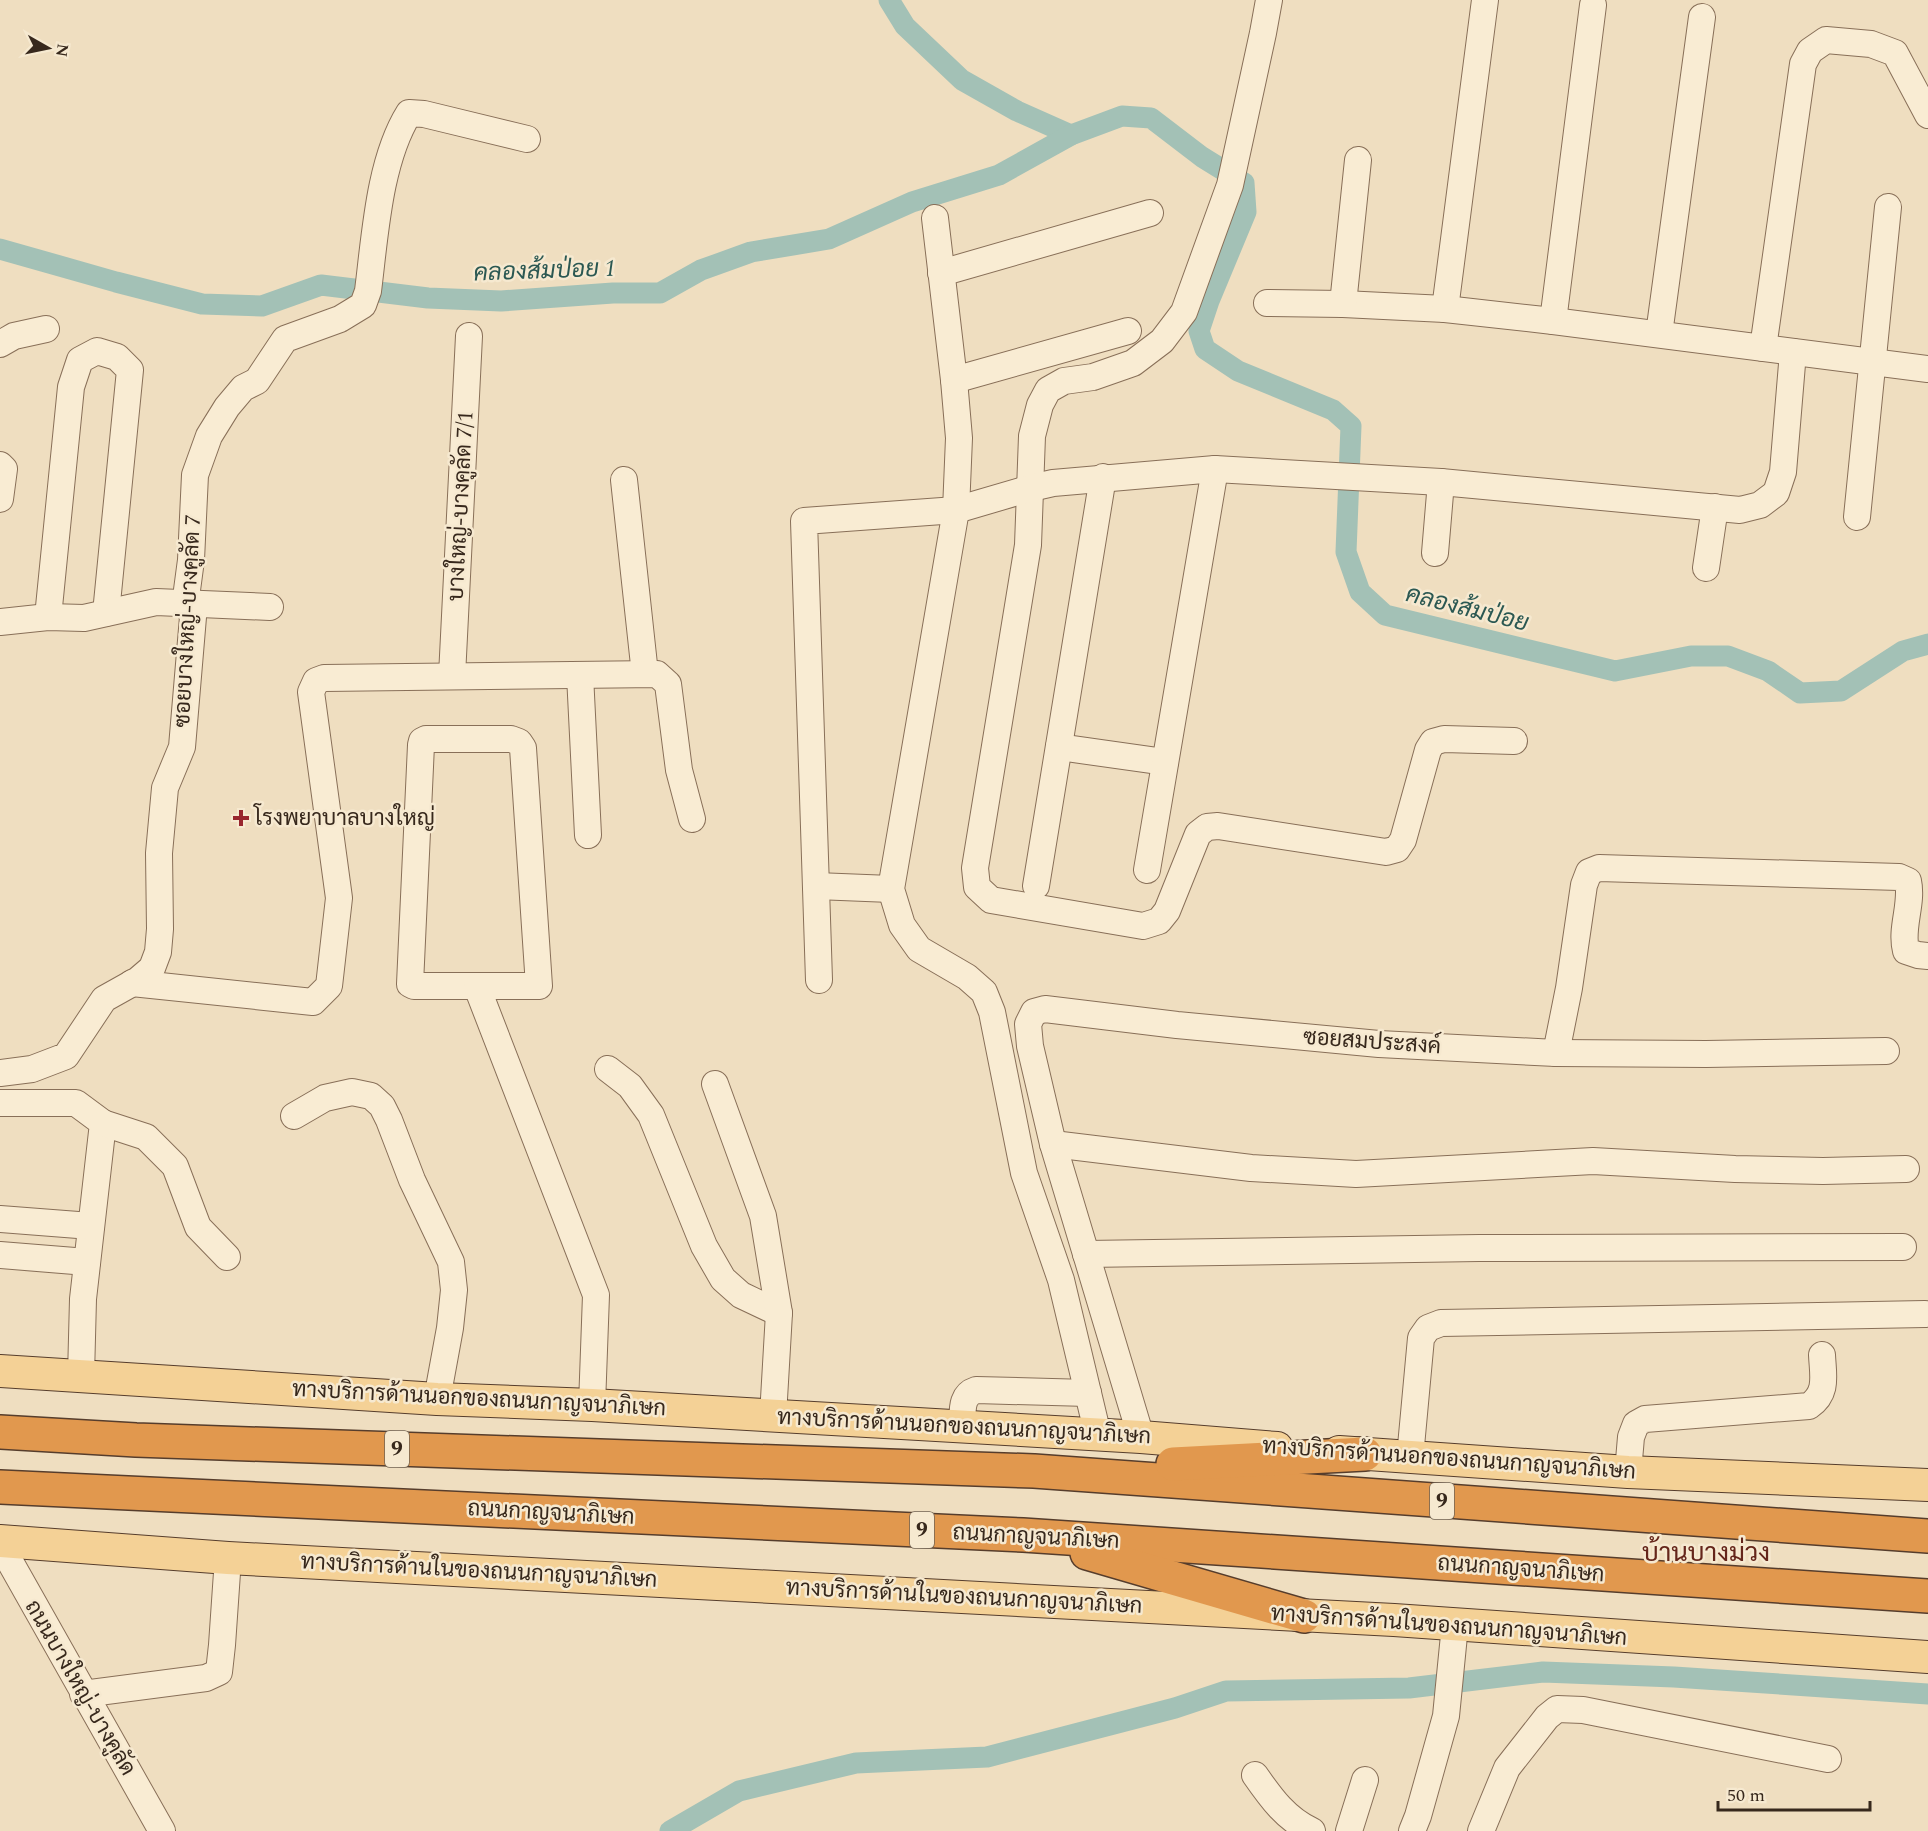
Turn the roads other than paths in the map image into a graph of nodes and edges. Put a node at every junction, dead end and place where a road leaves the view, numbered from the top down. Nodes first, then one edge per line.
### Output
1 (1269, 0) edge
2 (1485, 0) edge
3 (1593, 5) dead end
4 (1702, 17) dead end
5 (1928, 116) edge
6 (527, 139) dead end
7 (1358, 160) dead end
8 (1888, 207) dead end
9 (1150, 213) dead end
10 (935, 218) dead end
11 (941, 273) junction
12 (1267, 303) dead end
13 (1343, 304) junction
14 (1445, 309) junction
15 (1553, 321) junction
16 (46, 329) dead end
17 (1128, 332) dead end
18 (1659, 334) junction
19 (469, 336) dead end
20 (0, 344) edge
21 (1763, 348) junction
22 (1793, 352) junction
23 (1872, 361) junction
24 (1928, 369) edge
25 (954, 380) junction
26 (0, 465) edge
27 (1215, 469) junction
28 (1104, 477) junction
29 (624, 480) dead end
30 (1440, 482) junction
31 (1031, 488) junction
32 (0, 499) edge
33 (1715, 507) junction
34 (956, 510) junction
35 (1857, 517) dead end
36 (1435, 553) dead end
37 (1706, 568) dead end
38 (187, 603) junction
39 (270, 607) dead end
40 (106, 612) junction
41 (48, 617) junction
42 (0, 622) edge
43 (645, 674) junction
44 (580, 675) junction
45 (452, 676) junction
46 (1514, 741) dead end
47 (1059, 747) junction
48 (1165, 762) junction
49 (692, 819) dead end
50 (588, 835) dead end
51 (1147, 870) dead end
52 (816, 886) junction
53 (1036, 886) dead end
54 (891, 890) junction
55 (1928, 956) edge
56 (819, 980) dead end
57 (132, 983) junction
58 (477, 987) junction
59 (1886, 1051) dead end
60 (1556, 1053) junction
61 (608, 1069) dead end
62 (12, 1072) edge
63 (715, 1084) dead end
64 (0, 1103) edge
65 (30, 1103) junction
66 (294, 1116) dead end
67 (103, 1123) junction
68 (1053, 1144) junction
69 (1906, 1169) dead end
70 (0, 1219) edge
71 (91, 1226) junction
72 (1904, 1247) dead end
73 (1086, 1254) junction
74 (0, 1255) edge
75 (227, 1257) dead end
76 (87, 1262) junction
77 (779, 1313) junction
78 (1925, 1314) dead end
79 (1822, 1355) dead end
80 (0, 1371) edge
81 (81, 1376) junction
82 (1088, 1393) junction
83 (437, 1399) junction
84 (592, 1405) junction
85 (773, 1416) junction
86 (962, 1427) junction
87 (0, 1432) edge
88 (1098, 1435) junction
89 (1141, 1437) junction
90 (1365, 1454) junction
91 (1410, 1457) junction
92 (1034, 1472) junction
93 (1628, 1472) junction
94 (1928, 1485) edge
95 (0, 1488) edge
96 (1023, 1535) junction
97 (1928, 1536) edge
98 (0, 1543) edge
99 (228, 1558) junction
100 (1928, 1596) edge
101 (1304, 1616) junction
102 (1455, 1625) junction
103 (1928, 1657) edge
104 (83, 1694) junction
105 (1828, 1759) dead end
106 (1255, 1775) dead end
107 (1365, 1780) dead end
108 (1420, 1826) edge
109 (162, 1831) edge
110 (1312, 1831) edge
111 (1349, 1831) edge
112 (1481, 1831) edge

1 - 31 street
2 - 14 street
3 - 15 street
4 - 18 street
5 - 21 street
6 - 38 street, ซอยบางใหญ่-บางคูลัด 7
7 - 13 street
8 - 23 street
9 - 11 street
10 - 11 street
11 - 25 street
12 - 13 street
13 - 14 street
14 - 15 street
15 - 18 street
16 - 20 street
17 - 25 street
18 - 21 street
19 - 45 street, บางใหญ่-บางคูลัด 7/1
21 - 22 street
22 - 23 street
22 - 33 street
23 - 24 street
23 - 35 street
25 - 34 street
26 - 32 street
27 - 28 street
27 - 30 street
27 - 48 street
28 - 31 street
28 - 47 street
29 - 43 street
30 - 33 street
30 - 36 street
31 - 34 street
31 - 46 street
33 - 37 street
34 - 52 street
34 - 54 street
38 - 39 street
38 - 40 street
38 - 57 street, ซอยบางใหญ่-บางคูลัด 7
40 - 41 street
40 - 41 street
41 - 42 street
43 - 44 street
43 - 49 street
44 - 45 street
44 - 50 street
45 - 57 street
47 - 48 street
47 - 53 street
48 - 51 street
52 - 54 street
52 - 56 street
54 - 82 street
55 - 60 street
57 - 62 street, ซอยบางใหญ่-บางคูลัด 7
58 - 58 street
58 - 84 street
59 - 60 street, ซอยสมประสงค์
60 - 68 street, ซอยสมประสงค์
61 - 77 street
62 - 65 street
63 - 77 street
64 - 65 street
65 - 67 street
66 - 83 street
67 - 71 street
67 - 75 street
68 - 69 street
68 - 73 street, ซอยสมประสงค์
70 - 71 street
71 - 76 street
72 - 73 street
73 - 89 street, ซอยสมประสงค์
74 - 76 street
76 - 81 street
77 - 85 street
78 - 91 street
79 - 93 street
80 - 81 main road, ทางบริการด้านนอกของถนนกาญจนาภิเษก
81 - 83 main road, ทางบริการด้านนอกของถนนกาญจนาภิเษก
82 - 86 street
82 - 88 street
83 - 84 main road, ทางบริการด้านนอกของถนนกาญจนาภิเษก
84 - 85 main road, ทางบริการด้านนอกของถนนกาญจนาภิเษก
85 - 86 main road, ทางบริการด้านนอกของถนนกาญจนาภิเษก
86 - 88 main road, ทางบริการด้านนอกของถนนกาญจนาภิเษก
87 - 92 highway, 9
88 - 89 main road, ทางบริการด้านนอกของถนนกาญจนาภิเษก
89 - 90 main road, ทางบริการด้านนอกของถนนกาญจนาภิเษก
90 - 91 main road, ทางบริการด้านนอกของถนนกาญจนาภิเษก
90 - 92 highway
91 - 93 main road, ทางบริการด้านนอกของถนนกาญจนาภิเษก
92 - 97 highway, 9
93 - 94 main road, ทางบริการด้านนอกของถนนกาญจนาภิเษก
95 - 96 highway, ถนนกาญจนาภิเษก / 9
96 - 100 highway, ถนนกาญจนาภิเษก / 9
96 - 101 highway
98 - 99 main road, ทางบริการด้านในของถนนกาญจนาภิเษก
98 - 104 street, ถนนบางใหญ่-บางคูลัด
99 - 101 main road, ทางบริการด้านในของถนนกาญจนาภิเษก
99 - 104 street
101 - 102 main road, ทางบริการด้านในของถนนกาญจนาภิเษก
102 - 103 main road, ทางบริการด้านในของถนนกาญจนาภิเษก
102 - 108 street
104 - 109 street, ถนนบางใหญ่-บางคูลัด
105 - 112 street
106 - 110 street
107 - 111 street

